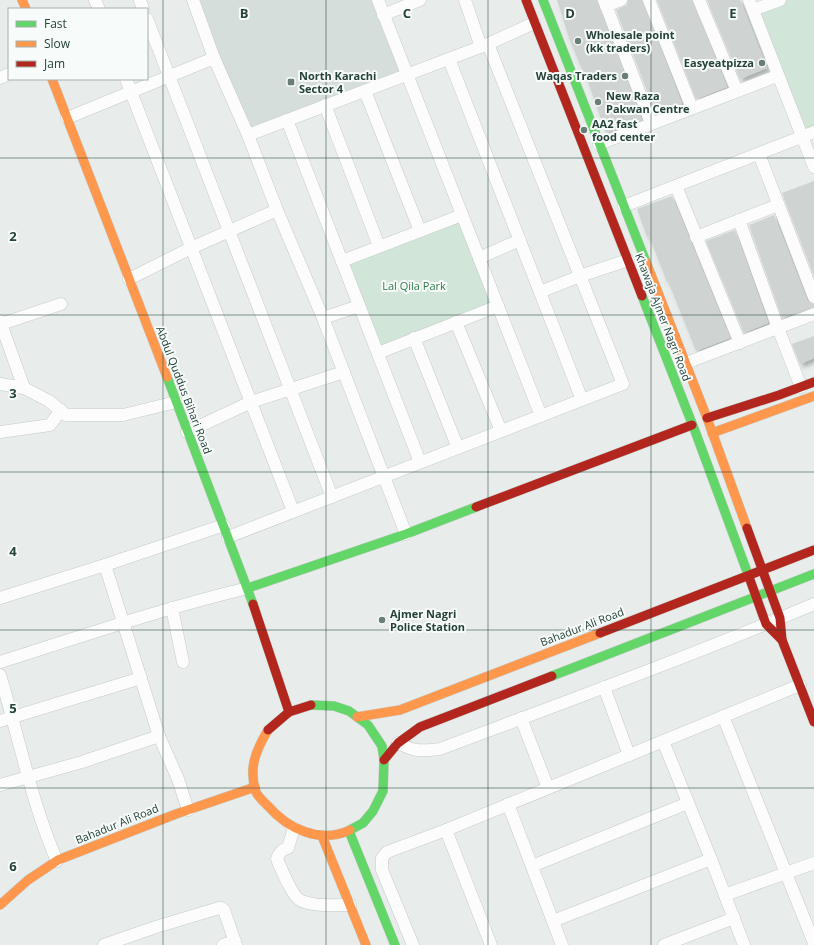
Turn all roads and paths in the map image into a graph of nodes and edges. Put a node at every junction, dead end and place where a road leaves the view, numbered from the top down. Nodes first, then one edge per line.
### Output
1 (193, 0) edge
2 (378, 0) edge
3 (420, 0) edge
4 (465, 0) edge
5 (526, 0) edge
6 (543, 0) edge
7 (620, 0) edge
8 (650, 0) edge
9 (699, 0) edge
10 (780, 0) edge
11 (605, 3) edge
12 (751, 5) edge
13 (383, 15) junction
14 (148, 22) edge
15 (534, 23) junction
16 (485, 45) junction
17 (214, 58) junction
18 (449, 59) junction
19 (407, 76) junction
20 (777, 76) junction
21 (169, 77) junction
22 (52, 80) edge
23 (126, 80) edge
24 (736, 90) junction
25 (365, 91) junction
26 (131, 92) junction
27 (325, 106) junction
28 (692, 108) junction
29 (67, 118) junction
30 (287, 120) junction
31 (651, 123) junction
32 (248, 135) junction
33 (808, 135) edge
34 (599, 144) junction
35 (759, 154) junction
36 (814, 167) edge
37 (676, 186) junction
38 (624, 206) junction
39 (778, 206) junction
40 (277, 210) junction
41 (462, 215) junction
42 (738, 220) junction
43 (229, 231) junction
44 (420, 231) junction
45 (696, 237) junction
46 (520, 240) junction
47 (379, 246) junction
48 (191, 248) junction
49 (479, 258) junction
50 (628, 260) junction
51 (342, 261) junction
52 (580, 276) junction
53 (129, 279) junction
54 (540, 292) junction
55 (814, 297) edge
56 (61, 304) dead end
57 (360, 306) junction
58 (498, 306) junction
59 (814, 314) edge
60 (323, 318) junction
61 (0, 322) edge
62 (456, 322) junction
63 (778, 328) junction
64 (414, 338) junction
65 (740, 343) junction
66 (378, 353) junction
67 (686, 363) junction
68 (344, 372) junction
69 (814, 382) edge
70 (0, 384) edge
71 (801, 387) junction
72 (24, 388) junction
73 (290, 390) junction
74 (814, 396) edge
75 (582, 400) junction
76 (176, 402) junction
77 (251, 402) junction
78 (61, 410) junction
79 (541, 416) junction
80 (707, 418) junction
81 (692, 424) junction
82 (501, 431) junction
83 (0, 432) edge
84 (188, 432) junction
85 (712, 433) junction
86 (458, 448) junction
87 (420, 462) junction
88 (384, 476) junction
89 (332, 497) junction
90 (293, 511) junction
91 (226, 531) junction
92 (406, 534) junction
93 (814, 550) edge
94 (105, 565) junction
95 (763, 570) junction
96 (814, 574) edge
97 (748, 576) junction
98 (248, 588) junction
99 (770, 591) junction
100 (755, 597) junction
101 (0, 598) edge
102 (814, 604) edge
103 (172, 608) junction
104 (780, 618) junction
105 (124, 622) junction
106 (766, 624) junction
107 (782, 640) junction
108 (0, 662) edge
109 (183, 662) dead end
110 (0, 675) edge
111 (141, 678) junction
112 (800, 685) junction
113 (604, 687) junction
114 (289, 712) junction
115 (13, 716) junction
116 (723, 716) junction
117 (357, 717) junction
118 (521, 718) junction
119 (0, 721) edge
120 (814, 722) edge
121 (159, 736) junction
122 (663, 740) junction
123 (398, 743) junction
124 (629, 755) junction
125 (384, 760) junction
126 (27, 777) junction
127 (0, 786) edge
128 (255, 787) junction
129 (548, 788) junction
130 (688, 803) junction
131 (508, 804) junction
132 (188, 810) junction
133 (294, 828) junction
134 (446, 830) junction
135 (349, 831) junction
136 (322, 836) junction
137 (711, 859) junction
138 (57, 861) junction
139 (814, 863) edge
140 (532, 866) junction
141 (787, 873) junction
142 (725, 895) junction
143 (0, 905) edge
144 (350, 905) junction
145 (734, 918) junction
146 (553, 921) junction
147 (235, 943) edge
148 (814, 943) edge
149 (104, 945) edge
150 (222, 945) edge
151 (366, 945) edge
152 (395, 945) edge
153 (413, 945) edge
154 (491, 945) edge
155 (562, 945) edge
156 (664, 945) edge
157 (744, 945) edge

1 - 17 street
2 - 13 street
3 - 13 street
4 - 16 street
5 - 15 street, Khawaja Ajmer Nagri Road
6 - 34 street, Khawaja Ajmer Nagri Road
7 - 11 street
8 - 28 street
9 - 24 street
10 - 12 street
11 - 31 street
12 - 20 street
13 - 19 street
14 - 21 street
15 - 16 street
15 - 50 street, Khawaja Ajmer Nagri Road
16 - 18 street
16 - 52 street
17 - 21 street
17 - 32 street
18 - 19 street
18 - 46 street
19 - 25 street
19 - 41 street
20 - 24 street
20 - 33 street
21 - 26 street
21 - 43 street
22 - 29 street, Abdul Quddus Bihari Road
23 - 26 street
24 - 28 street
25 - 27 street
25 - 44 street
26 - 29 street
26 - 48 street
27 - 30 street
27 - 47 street
28 - 31 street
29 - 53 street, Abdul Quddus Bihari Road
30 - 32 street
30 - 51 street
31 - 34 street
32 - 40 street
33 - 35 street
33 - 36 street
34 - 38 street, Khawaja Ajmer Nagri Road
35 - 37 street
35 - 39 street
37 - 38 street
37 - 45 street
38 - 67 street, Khawaja Ajmer Nagri Road
39 - 42 street
39 - 55 street
40 - 43 street
40 - 60 street
41 - 44 street
41 - 49 street
42 - 45 street
42 - 63 street
43 - 48 street
43 - 73 street
44 - 47 street
45 - 65 street
46 - 49 street
46 - 54 street
47 - 51 street
48 - 53 street
48 - 77 street
49 - 58 street
50 - 52 street
50 - 81 street, Khawaja Ajmer Nagri Road
51 - 57 street
52 - 54 street
52 - 75 street
53 - 76 street, Abdul Quddus Bihari Road
54 - 75 street
56 - 61 street
57 - 60 street
57 - 66 street
58 - 62 street
58 - 79 street
59 - 63 street
60 - 68 street
61 - 72 street
62 - 64 street
62 - 82 street
63 - 65 street
63 - 71 street
64 - 66 street
64 - 86 street
65 - 67 street
66 - 87 street
67 - 80 street, Khawaja Ajmer Nagri Road
68 - 73 street
68 - 88 street
69 - 71 street
70 - 72 street
71 - 80 street
72 - 78 street
73 - 77 street
73 - 89 street
74 - 85 street
75 - 79 street
76 - 78 street
76 - 84 street, Abdul Quddus Bihari Road
77 - 84 street
77 - 90 street
78 - 83 street
79 - 82 street
80 - 85 street, Khawaja Ajmer Nagri Road
81 - 92 street
81 - 97 street, Khawaja Ajmer Nagri Road
82 - 86 street
84 - 91 street, Abdul Quddus Bihari Road
85 - 95 street, Khawaja Ajmer Nagri Road
86 - 87 street
87 - 88 street
88 - 89 street
88 - 92 street
89 - 90 street
90 - 91 street
91 - 94 street
91 - 98 street, Abdul Quddus Bihari Road
92 - 98 street
93 - 95 street, Bahadur Ali Road
94 - 101 street
94 - 105 street
95 - 97 street, Bahadur Ali Road
95 - 99 street, Khawaja Ajmer Nagri Road
96 - 99 street
97 - 100 street, Khawaja Ajmer Nagri Road
97 - 117 street, Bahadur Ali Road
98 - 103 street
98 - 114 street, Abdul Quddus Bihari Road
99 - 100 street
99 - 104 street, Khawaja Ajmer Nagri Road
100 - 106 street, Khawaja Ajmer Nagri Road
100 - 123 street
102 - 104 street
103 - 105 street
103 - 109 street
104 - 106 street
104 - 107 street, Khawaja Ajmer Nagri Road
105 - 108 street
105 - 111 street
106 - 107 street, Khawaja Ajmer Nagri Road
106 - 113 street
107 - 112 street, Khawaja Ajmer Nagri Road
110 - 115 street
111 - 115 street
111 - 121 street
112 - 116 street
112 - 120 street, Khawaja Ajmer Nagri Road
113 - 118 street
113 - 124 street
114 - 117 street
114 - 128 street
115 - 119 street
115 - 126 street
116 - 122 street
116 - 141 street
117 - 125 street
118 - 123 street
118 - 129 street
121 - 126 street
121 - 132 street
122 - 124 street
122 - 130 street
123 - 125 street
124 - 129 street
125 - 135 street
126 - 127 street
126 - 138 street
128 - 132 street, Bahadur Ali Road
128 - 133 street
129 - 131 street
130 - 137 street
130 - 140 street
131 - 134 street
131 - 140 street
132 - 138 street, Bahadur Ali Road
133 - 136 street
133 - 144 street
134 - 153 street
134 - 154 street
135 - 136 street
135 - 152 street
136 - 144 street
137 - 142 street
137 - 146 street
138 - 143 street, Bahadur Ali Road
139 - 141 street
140 - 146 street
141 - 142 street
141 - 148 street
142 - 145 street
144 - 151 street
145 - 156 street
145 - 157 street
146 - 155 street
147 - 149 street
147 - 150 street

